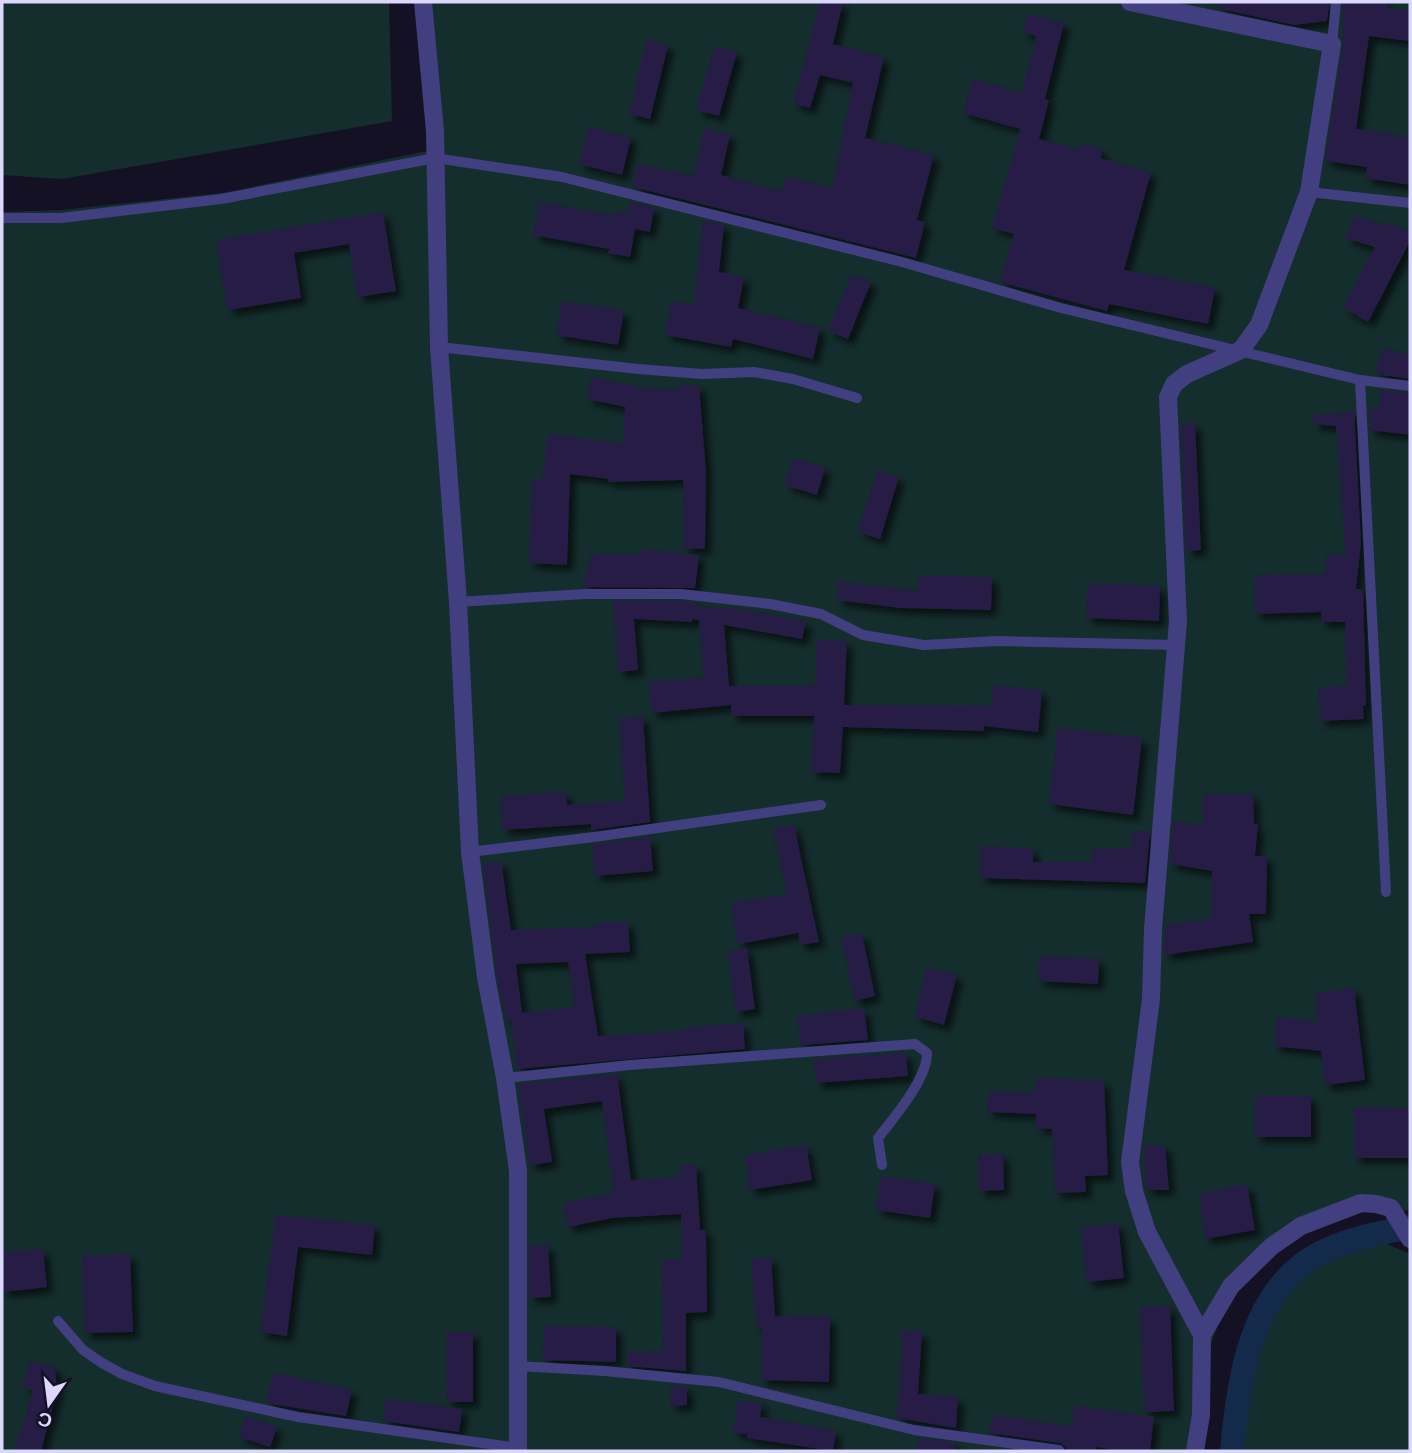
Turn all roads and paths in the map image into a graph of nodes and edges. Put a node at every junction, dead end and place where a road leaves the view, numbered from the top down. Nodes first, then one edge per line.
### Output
1 (423, 2) edge
2 (1130, 2) edge
3 (1336, 2) edge
4 (1332, 44) junction
5 (435, 158) junction
6 (1309, 192) junction
7 (1410, 202) edge
8 (2, 219) edge
9 (439, 346) junction
10 (1241, 350) junction
11 (1360, 380) junction
12 (1410, 386) edge
13 (857, 398) dead end
14 (458, 602) junction
15 (1176, 645) junction
16 (821, 805) dead end
17 (470, 852) junction
18 (1386, 892) dead end
19 (505, 1078) junction
20 (882, 1164) dead end
21 (1410, 1238) edge
22 (58, 1321) dead end
23 (1202, 1335) junction
24 (517, 1366) junction
25 (518, 1450) edge
26 (1059, 1450) edge
27 (1195, 1451) edge

1 - 5 street
2 - 4 street
3 - 4 lane
4 - 6 street
5 - 8 lane
5 - 9 street
5 - 10 lane
6 - 7 lane
6 - 10 street
9 - 13 lane
9 - 14 street
10 - 11 lane
10 - 15 street
11 - 12 lane
11 - 18 lane
14 - 15 lane
14 - 17 street
15 - 23 street
16 - 17 lane
17 - 19 street
19 - 20 lane
19 - 24 street
21 - 23 street
22 - 25 lane
23 - 27 street
24 - 25 street
24 - 26 lane

